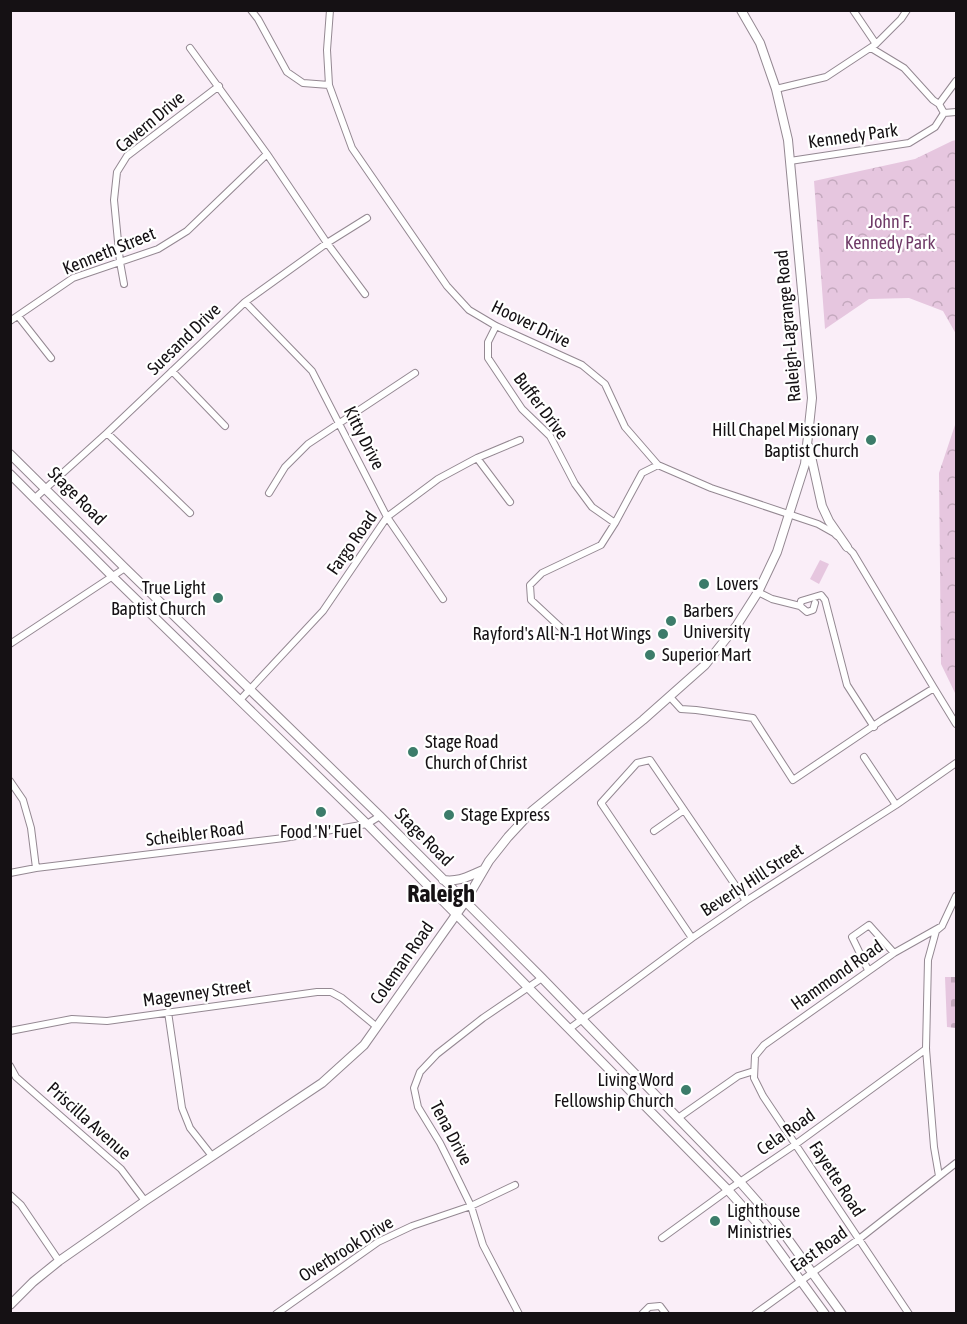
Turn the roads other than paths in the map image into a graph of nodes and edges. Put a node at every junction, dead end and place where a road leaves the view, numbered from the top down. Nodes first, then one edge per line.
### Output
1 (251, 10) edge
2 (330, 10) edge
3 (741, 10) edge
4 (853, 10) edge
5 (907, 10) edge
6 (873, 46) junction
7 (190, 48) dead end
8 (957, 81) edge
9 (329, 85) junction
10 (219, 86) junction
11 (776, 89) junction
12 (939, 104) junction
13 (957, 112) edge
14 (944, 113) junction
15 (267, 154) junction
16 (790, 160) junction
17 (367, 218) dead end
18 (327, 243) junction
19 (120, 262) junction
20 (124, 284) dead end
21 (366, 294) dead end
22 (244, 302) junction
23 (18, 316) junction
24 (10, 321) edge
25 (496, 326) junction
26 (51, 358) dead end
27 (172, 371) junction
28 (415, 373) dead end
29 (338, 423) junction
30 (225, 426) dead end
31 (107, 433) junction
32 (808, 439) junction
33 (520, 440) dead end
34 (10, 454) edge
35 (477, 458) junction
36 (658, 465) junction
37 (10, 474) edge
38 (45, 488) junction
39 (269, 493) dead end
40 (35, 498) junction
41 (510, 502) dead end
42 (190, 513) dead end
43 (790, 514) junction
44 (387, 517) junction
45 (615, 523) junction
46 (847, 547) junction
47 (125, 568) junction
48 (112, 576) junction
49 (758, 592) junction
50 (443, 599) dead end
51 (825, 600) junction
52 (800, 606) junction
53 (560, 627) dead end
54 (10, 644) edge
55 (934, 688) junction
56 (250, 689) junction
57 (670, 697) junction
58 (240, 700) junction
59 (957, 724) edge
60 (874, 727) junction
61 (864, 757) dead end
62 (957, 763) edge
63 (10, 781) edge
64 (896, 805) junction
65 (684, 810) junction
66 (380, 816) junction
67 (367, 824) junction
68 (654, 831) dead end
69 (36, 868) junction
70 (483, 870) junction
71 (10, 873) edge
72 (443, 880) junction
73 (957, 896) edge
74 (746, 901) junction
75 (465, 902) junction
76 (456, 915) junction
77 (942, 926) junction
78 (692, 938) junction
79 (894, 953) junction
80 (868, 970) junction
81 (542, 978) junction
82 (528, 987) junction
83 (168, 1012) junction
84 (581, 1018) junction
85 (377, 1027) junction
86 (569, 1029) junction
87 (10, 1030) edge
88 (926, 1049) junction
89 (755, 1056) joint
90 (10, 1066) edge
91 (754, 1071) junction
92 (678, 1119) junction
93 (796, 1144) junction
94 (212, 1156) junction
95 (957, 1163) edge
96 (939, 1176) junction
97 (740, 1182) junction
98 (515, 1185) dead end
99 (728, 1190) junction
100 (10, 1195) edge
101 (145, 1201) junction
102 (471, 1206) junction
103 (662, 1238) dead end
104 (859, 1239) junction
105 (59, 1261) junction
106 (812, 1271) junction
107 (801, 1280) junction
108 (10, 1305) edge
109 (276, 1314) edge
110 (519, 1314) edge
111 (642, 1314) edge
112 (666, 1314) edge
113 (755, 1314) edge
114 (825, 1314) edge
115 (842, 1314) edge
116 (909, 1314) edge

1 - 9 street
2 - 9 street, Hoover Drive
3 - 11 main road, Raleigh-Lagrange Road
4 - 6 street
5 - 6 street
6 - 11 street
6 - 12 street
7 - 10 street
8 - 12 street
9 - 25 street, Hoover Drive
10 - 15 street
10 - 19 street, Cavern Drive
11 - 16 main road, Raleigh-Lagrange Road
12 - 14 street
13 - 14 street
14 - 16 street, Kennedy Park
15 - 18 street
15 - 19 street, Kenneth Street
16 - 32 main road, Raleigh-Lagrange Road
17 - 18 street, Suesand Drive
18 - 21 street
18 - 22 street, Suesand Drive
19 - 20 street, Cavern Drive
19 - 23 street, Kenneth Street
22 - 27 street, Suesand Drive
22 - 29 street, Kitty Drive
23 - 24 street, Kenneth Street
23 - 26 street
25 - 36 street, Hoover Drive
25 - 45 street, Buffer Drive
27 - 30 street
27 - 31 street, Suesand Drive
28 - 29 street
29 - 39 street
29 - 44 street, Kitty Drive
31 - 38 street, Suesand Drive
31 - 42 street
32 - 43 main road, Raleigh-Lagrange Road
32 - 46 main road
33 - 35 street, Fargo Road
34 - 38 main road, Stage Road
35 - 41 street
35 - 44 street, Fargo Road
36 - 43 street, Hoover Drive
36 - 45 street
37 - 40 main road, Stage Road
38 - 40 street, Suesand Drive
38 - 47 main road, Stage Road
40 - 48 main road, Stage Road
43 - 46 street
43 - 49 main road, Coleman Road
44 - 50 street, Kitty Drive
44 - 56 street, Fargo Road
45 - 53 street
46 - 55 street
47 - 48 street
47 - 56 main road, Stage Road
48 - 54 street
48 - 58 main road, Stage Road
49 - 52 street
49 - 57 main road, Coleman Road
51 - 52 street
51 - 52 street
51 - 60 street
55 - 59 street
55 - 60 street
56 - 58 street, Fargo Road
56 - 66 main road, Stage Road
57 - 60 street
57 - 70 main road, Coleman Road
58 - 67 main road, Stage Road
61 - 64 street
62 - 64 street, Beverly Hill Street
63 - 69 street
64 - 74 street, Beverly Hill Street
65 - 68 street
65 - 74 street
65 - 78 street
66 - 67 street, Scheibler Road
66 - 72 main road, Stage Road
67 - 69 street, Scheibler Road
67 - 76 main road, Stage Road
69 - 71 street, Scheibler Road
70 - 72 main road
70 - 75 main road, Coleman Road
72 - 75 main road, Stage Road
73 - 77 street
74 - 78 street, Beverly Hill Street
75 - 76 main road, Coleman Road
75 - 81 main road, Stage Road
76 - 82 main road, Stage Road
76 - 85 main road, Coleman Road
77 - 79 street, Hammond Road
77 - 88 street
78 - 84 street, Beverly Hill Street
79 - 80 street, Hammond Road
79 - 80 street
80 - 89 street, Hammond Road
81 - 82 street, Tena Drive
81 - 84 main road, Stage Road
82 - 86 main road, Stage Road
82 - 102 street, Tena Drive
83 - 85 street, Magevney Street
83 - 87 street, Magevney Street
83 - 94 street
84 - 86 street, Beverly Hill Street
84 - 92 main road, Stage Road
85 - 94 main road, Coleman Road
86 - 99 main road, Stage Road
88 - 93 street, Cela Road
88 - 96 street
89 - 91 street, Fayette Road
90 - 101 street, Priscilla Avenue
91 - 92 street
91 - 93 street, Fayette Road
92 - 97 main road, Stage Road
93 - 97 street, Cela Road
93 - 104 street, Fayette Road
94 - 101 main road, Coleman Road
95 - 96 street, East Road
96 - 104 street, East Road
97 - 99 street, Cela Road
97 - 106 main road, Stage Road
98 - 102 street, Overbrook Drive
99 - 103 street, Cela Road
99 - 107 main road, Stage Road
100 - 105 street
101 - 105 main road, Coleman Road
102 - 109 street, Overbrook Drive
102 - 110 street, Tena Drive
104 - 106 street, East Road
104 - 116 street, Fayette Road
105 - 108 main road, Coleman Road
106 - 107 street, East Road
106 - 115 main road, Stage Road
107 - 113 street, East Road
107 - 114 main road, Stage Road
111 - 112 street

